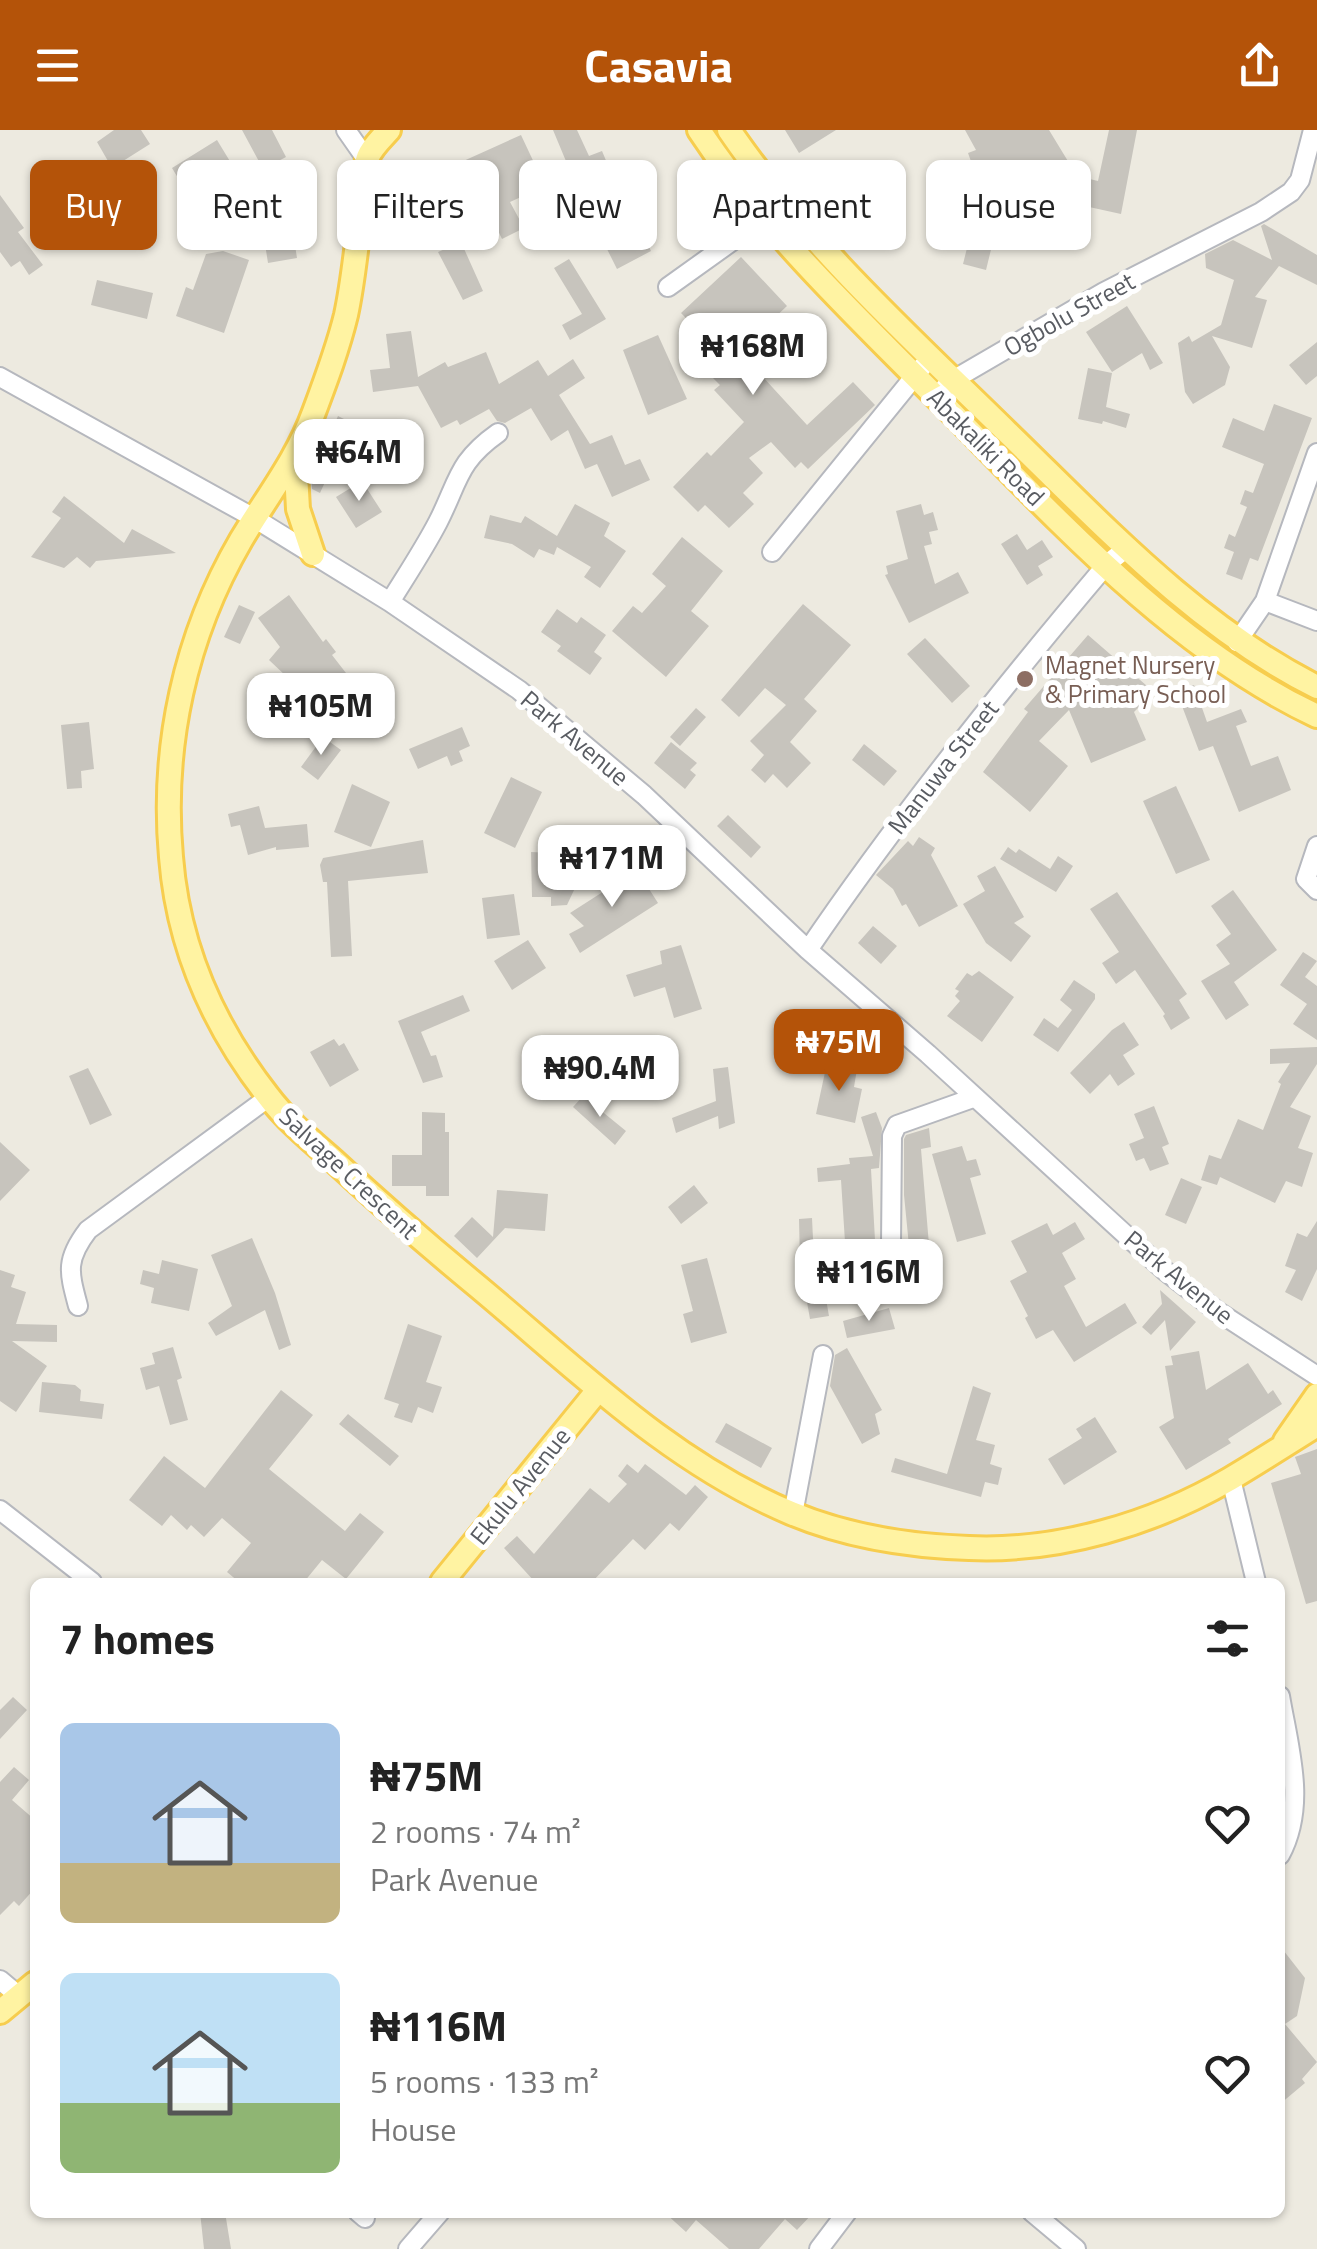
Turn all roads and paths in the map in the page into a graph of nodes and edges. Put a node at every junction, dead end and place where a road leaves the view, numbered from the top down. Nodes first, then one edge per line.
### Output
1 (346, 130) edge
2 (699, 130) edge
3 (729, 130) edge
4 (1313, 130) edge
5 (386, 133) edge
6 (367, 160) joint
7 (721, 160) edge
8 (355, 250) edge
9 (720, 250) edge
10 (791, 250) edge
11 (835, 262) junction
12 (816, 278) junction
13 (668, 288) dead end
14 (931, 358) junction
15 (914, 376) junction
16 (0, 377) edge
17 (953, 380) junction
18 (936, 396) junction
19 (498, 433) dead end
20 (1317, 453) edge
21 (295, 454) junction
22 (254, 518) junction
23 (1128, 547) junction
24 (772, 552) dead end
25 (312, 554) junction
26 (1107, 564) junction
27 (1265, 601) junction
28 (390, 602) junction
29 (1317, 621) edge
30 (1237, 642) junction
31 (1317, 687) edge
32 (1317, 716) edge
33 (1317, 846) edge
34 (1317, 890) edge
35 (808, 950) junction
36 (269, 1098) junction
37 (973, 1098) junction
38 (892, 1244) dead end
39 (78, 1306) dead end
40 (823, 1355) dead end
41 (1317, 1376) edge
42 (598, 1390) junction
43 (1317, 1396) edge
44 (1317, 1426) edge
45 (1283, 1444) junction
46 (1231, 1479) junction
47 (0, 1510) edge
48 (793, 1514) junction
49 (87, 1578) edge
50 (445, 1578) edge
51 (1255, 1578) edge
52 (1285, 1724) edge
53 (1285, 1843) edge
54 (0, 1980) edge
55 (27, 1989) edge
56 (0, 2012) edge
57 (435, 2218) edge
58 (842, 2218) edge
59 (1039, 2218) edge
60 (408, 2249) edge
61 (819, 2249) edge
62 (1076, 2249) edge

1 - 6 street
2 - 7 main road, Abakaliki Road
3 - 11 main road, Abakaliki Road
4 - 17 street, Ogbolu Street
5 - 6 main road, Salvage Crescent
8 - 21 main road, Salvage Crescent
9 - 13 street
10 - 12 main road, Abakaliki Road
11 - 12 main road
11 - 14 main road, Abakaliki Road
12 - 15 main road, Abakaliki Road
14 - 15 street
14 - 17 main road, Abakaliki Road
15 - 18 main road, Abakaliki Road
15 - 24 street
16 - 22 street, Park Avenue
17 - 18 street, Ogbolu Street
17 - 23 main road, Abakaliki Road
18 - 26 main road, Abakaliki Road
19 - 28 street
20 - 27 street
21 - 22 main road, Salvage Crescent
21 - 25 main road
22 - 25 street, Park Avenue
22 - 36 main road, Salvage Crescent
23 - 26 street, Manuwa Street
23 - 30 main road, Abakaliki Road
25 - 28 street, Park Avenue
26 - 32 main road, Abakaliki Road
26 - 35 street, Manuwa Street
27 - 29 street
27 - 30 street
28 - 35 street, Park Avenue
30 - 31 main road, Abakaliki Road
33 - 34 street
35 - 37 street, Park Avenue
36 - 39 street
36 - 42 main road, Salvage Crescent
37 - 38 street
37 - 41 street, Park Avenue
40 - 48 street
42 - 48 main road, Salvage Crescent
42 - 50 main road, Ekulu Avenue
43 - 45 main road
44 - 45 main road
45 - 46 main road, Salvage Crescent
46 - 48 main road, Salvage Crescent
46 - 51 street
47 - 49 street
52 - 53 street
54 - 55 street
55 - 56 main road
57 - 60 street
58 - 61 street
59 - 62 street

